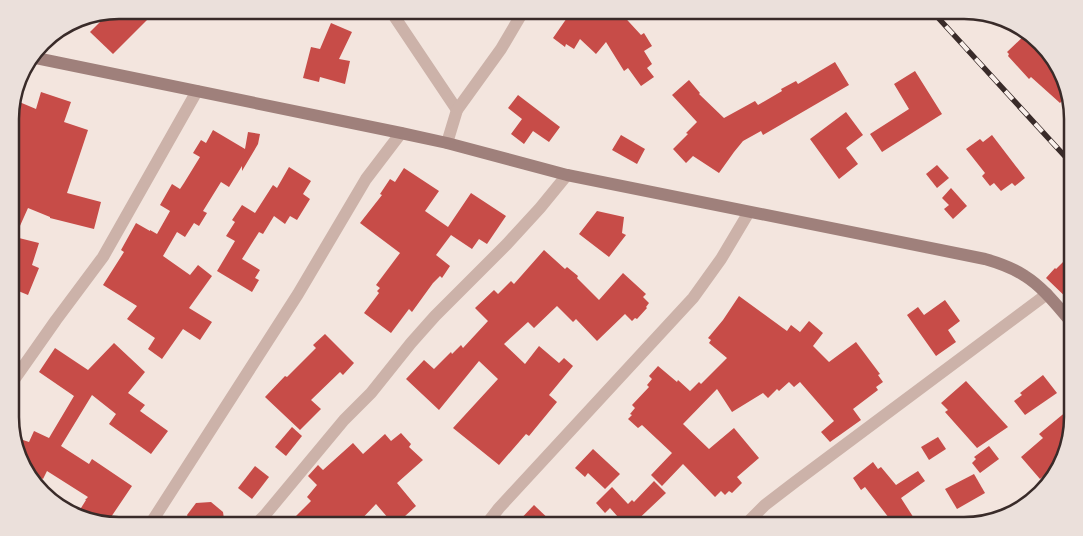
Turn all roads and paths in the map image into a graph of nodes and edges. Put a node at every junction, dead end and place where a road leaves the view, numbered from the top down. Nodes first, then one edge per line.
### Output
1 (396, 19) edge
2 (519, 19) edge
3 (38, 59) edge
4 (197, 91) junction
5 (457, 110) junction
6 (401, 133) junction
7 (446, 143) junction
8 (567, 175) junction
9 (749, 212) junction
10 (1047, 294) junction
11 (1064, 314) edge
12 (19, 373) edge
13 (155, 517) edge
14 (262, 517) edge
15 (492, 517) edge
16 (753, 517) edge

1 - 5 street
2 - 5 street
3 - 4 street
4 - 6 street
4 - 12 street
5 - 7 street
6 - 7 street
6 - 13 street
7 - 8 street
8 - 9 street
8 - 14 street
9 - 10 street
9 - 15 street
10 - 11 street
10 - 16 street

